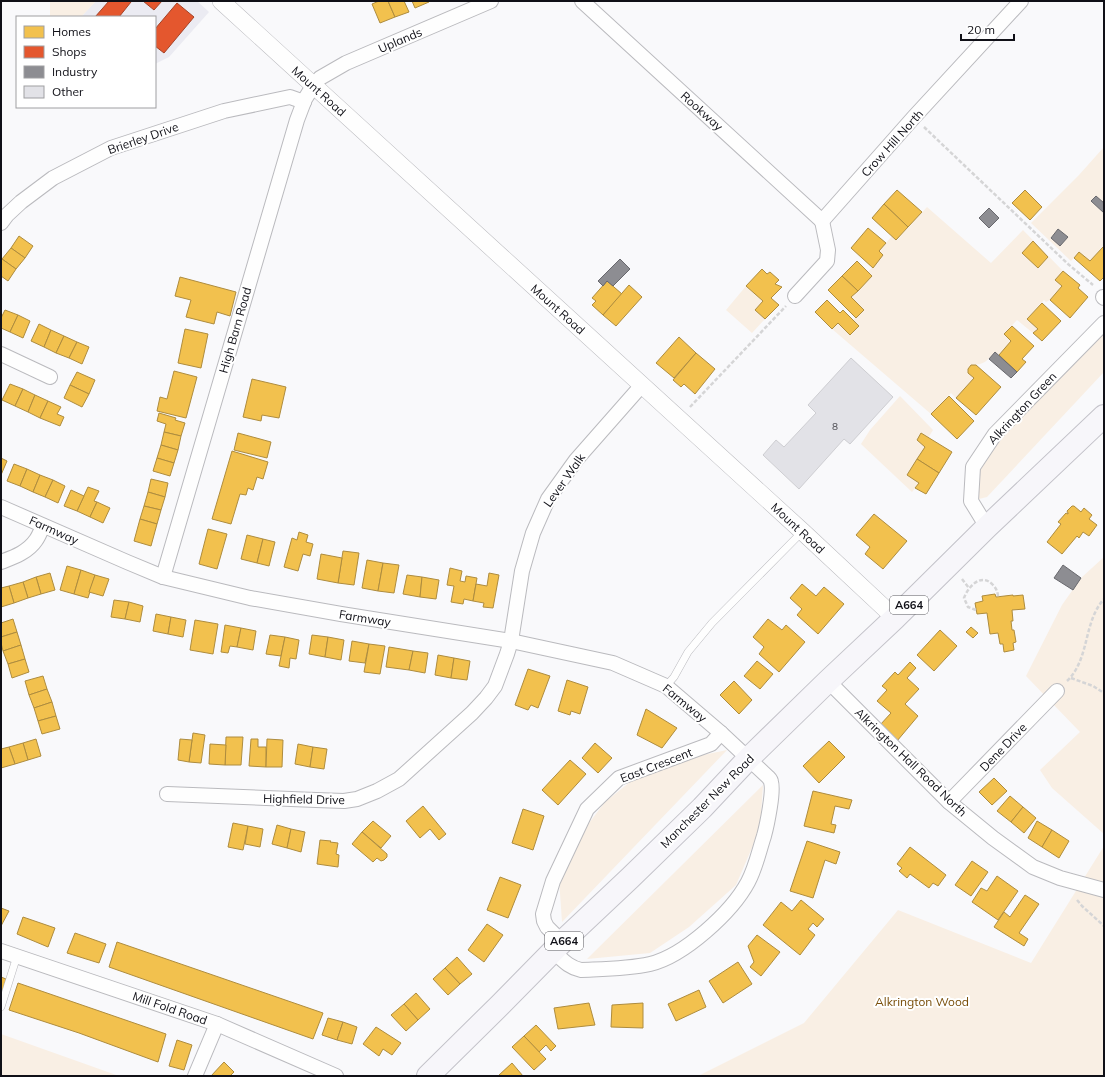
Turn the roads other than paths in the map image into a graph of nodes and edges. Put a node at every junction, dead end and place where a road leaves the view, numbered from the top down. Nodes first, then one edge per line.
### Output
1 (221, 1) edge
2 (491, 1) edge
3 (582, 1) edge
4 (1022, 1) edge
5 (313, 86) junction
6 (304, 102) junction
7 (21, 202) junction
8 (1, 207) edge
9 (822, 221) junction
10 (1, 223) edge
11 (795, 296) road end
12 (1104, 323) edge
13 (1, 354) edge
14 (50, 377) dead end
15 (642, 385) junction
16 (1104, 416) edge
17 (1, 506) edge
18 (43, 526) junction
19 (988, 526) junction
20 (802, 532) junction
21 (1, 562) edge
22 (163, 577) junction
23 (895, 618) junction
24 (511, 641) junction
25 (828, 681) junction
26 (666, 686) junction
27 (1057, 691) dead end
28 (721, 733) junction
29 (749, 758) junction
30 (167, 794) dead end
31 (949, 802) junction
32 (1104, 890) edge
33 (558, 946) junction
34 (1, 951) edge
35 (17, 956) junction
36 (1, 1007) edge
37 (217, 1024) junction
38 (195, 1076) edge
39 (336, 1076) edge
40 (428, 1076) edge

1 - 5 street, Mount Road
2 - 5 street, Uplands
3 - 9 street, Rookway
4 - 9 street, Crow Hill North
5 - 6 street, High Barn Road
5 - 15 street, Mount Road
6 - 7 street, Brierley Drive
6 - 22 street, High Barn Road
7 - 8 street
7 - 10 street, Brierley Drive
9 - 11 street
12 - 19 street, Alkrington Green
13 - 14 street
15 - 20 street, Mount Road
15 - 24 street, Lever Walk
16 - 19 main road, A664
17 - 18 street, Farmway
18 - 21 street
18 - 22 street, Farmway
19 - 23 main road, Manchester New Road / A664
20 - 23 street, Mount Road
20 - 26 lane
22 - 24 street, Farmway
23 - 25 main road, Manchester New Road / A664
24 - 26 street, Farmway
24 - 30 street, Highfield Drive
25 - 29 main road, Manchester New Road
25 - 31 street, Alkrington Hall Road North
26 - 28 street, Farmway
27 - 31 street, Dene Drive
28 - 29 street
28 - 33 street, East Crescent
29 - 33 main road, Manchester New Road / A664
29 - 33 street, East Crescent
31 - 32 street, Alkrington Hall Road North
33 - 40 main road, Manchester New Road / A664
34 - 35 street, Mill Fold Road
35 - 36 lane
35 - 37 street, Mill Fold Road
37 - 38 street
37 - 39 street, Mill Fold Road

